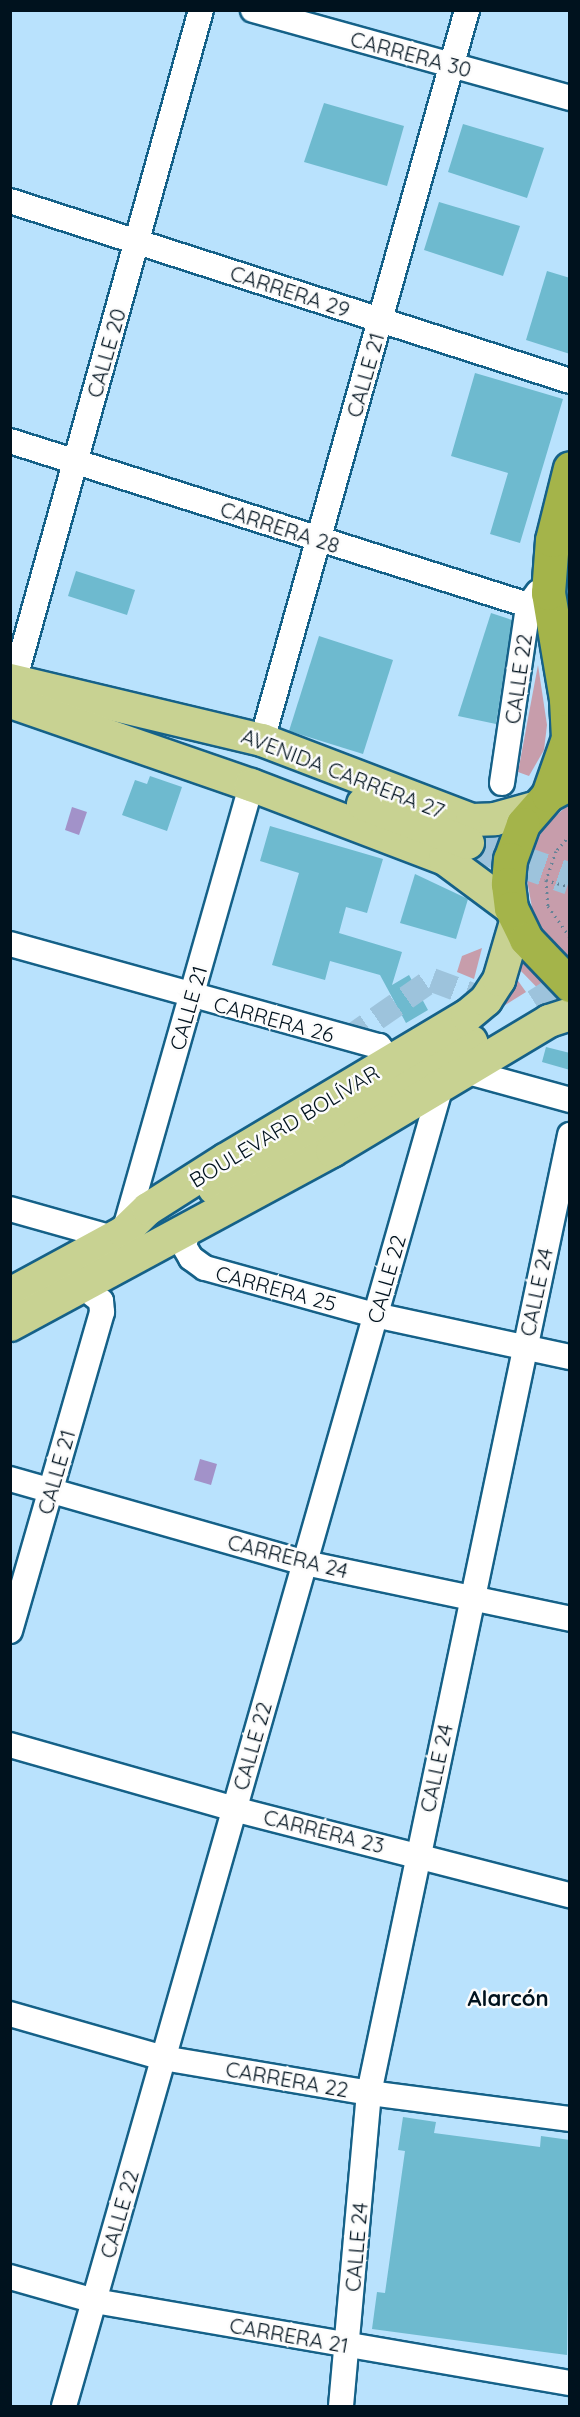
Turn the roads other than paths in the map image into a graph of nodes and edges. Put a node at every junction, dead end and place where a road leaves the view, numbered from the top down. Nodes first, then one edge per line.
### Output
1 (201, 10) edge
2 (253, 10) edge
3 (467, 10) edge
4 (452, 65) junction
5 (570, 98) edge
6 (10, 201) edge
7 (136, 242) junction
8 (380, 320) junction
9 (570, 381) edge
10 (10, 441) edge
11 (76, 461) junction
12 (570, 468) edge
13 (319, 539) junction
14 (542, 600) junction
15 (11, 690) edge
16 (52, 693) junction
17 (262, 740) junction
18 (502, 783) dead end
19 (251, 785) junction
20 (551, 795) edge
21 (468, 843) tunnel mouth
22 (513, 915) junction
23 (10, 944) edge
24 (570, 985) edge
25 (192, 996) junction
26 (536, 1005) tunnel mouth
27 (570, 1014) tunnel mouth
28 (391, 1062) junction
29 (453, 1078) junction
30 (570, 1100) edge
31 (570, 1135) edge
32 (10, 1209) edge
33 (188, 1230) junction
34 (119, 1235) junction
35 (82, 1286) junction
36 (10, 1294) edge
37 (375, 1315) junction
38 (10, 1324) edge
39 (525, 1347) junction
40 (570, 1356) edge
41 (10, 1479) edge
42 (51, 1490) junction
43 (305, 1563) junction
44 (472, 1598) junction
45 (570, 1619) edge
46 (10, 1631) edge
47 (10, 1745) edge
48 (234, 1809) junction
49 (418, 1853) junction
50 (570, 1895) edge
51 (10, 2014) edge
52 (164, 2058) junction
53 (369, 2093) junction
54 (570, 2119) edge
55 (10, 2277) edge
56 (94, 2301) junction
57 (347, 2345) junction
58 (570, 2383) edge
59 (64, 2406) edge
60 (341, 2406) edge

1 - 7 street, CALLE 20
2 - 4 street, CARRERA 30
3 - 4 street, CALLE 21
4 - 5 street, CARRERA 30
4 - 8 street, CALLE 21
6 - 7 street, CARRERA 29
7 - 8 street, CARRERA 29
7 - 11 street, CALLE 20
8 - 9 street, CARRERA 29
8 - 13 street, CALLE 21
10 - 11 street, CARRERA 28
11 - 13 street, CARRERA 28
11 - 15 street, CALLE 20
12 - 14 highway
13 - 14 street, CARRERA 28
13 - 17 street, CALLE 21
14 - 18 street, CALLE 22
14 - 20 highway
15 - 16 main road, AVENIDA CARRERA 27
15 - 19 main road, AVENIDA CARRERA 27
16 - 17 main road, AVENIDA CARRERA 27
16 - 21 main road
17 - 20 main road, AVENIDA CARRERA 27
19 - 22 main road, AVENIDA CARRERA 27
19 - 25 street, CALLE 21
20 - 22 highway
22 - 24 highway
22 - 28 main road, BOULEVARD BOLÍVAR
23 - 25 street, CARRERA 26
25 - 28 street, CARRERA 26
25 - 34 street, CALLE 21
26 - 34 main road
27 - 29 main road, BOULEVARD BOLÍVAR
28 - 34 main road, BOULEVARD BOLÍVAR
29 - 30 street
29 - 33 main road, BOULEVARD BOLÍVAR
29 - 37 street, CALLE 22
31 - 39 street, CALLE 24
32 - 34 street
33 - 35 main road, BOULEVARD BOLÍVAR
33 - 37 street, CARRERA 25
34 - 36 main road, BOULEVARD BOLÍVAR
35 - 38 main road, BOULEVARD BOLÍVAR
35 - 42 street, CALLE 21
37 - 39 street, CARRERA 25
37 - 43 street, CALLE 22
39 - 40 street, CARRERA 25
39 - 44 street, CALLE 24
41 - 42 street, CARRERA 24
42 - 43 street, CARRERA 24
42 - 46 street, CALLE 21
43 - 44 street, CARRERA 24
43 - 48 street, CALLE 22
44 - 45 street, CARRERA 24
44 - 49 street, CALLE 24
47 - 48 street, CARRERA 23
48 - 49 street, CARRERA 23
48 - 52 street, CALLE 22
49 - 50 street, CARRERA 23
49 - 53 street, CALLE 24
51 - 52 street, CARRERA 22
52 - 53 street, CARRERA 22
52 - 56 street, CALLE 22
53 - 54 street, CARRERA 22
53 - 57 street, CALLE 24
55 - 56 street, CARRERA 21
56 - 57 street, CARRERA 21
56 - 59 street, CALLE 22
57 - 58 street, CARRERA 21
57 - 60 street, CALLE 24

